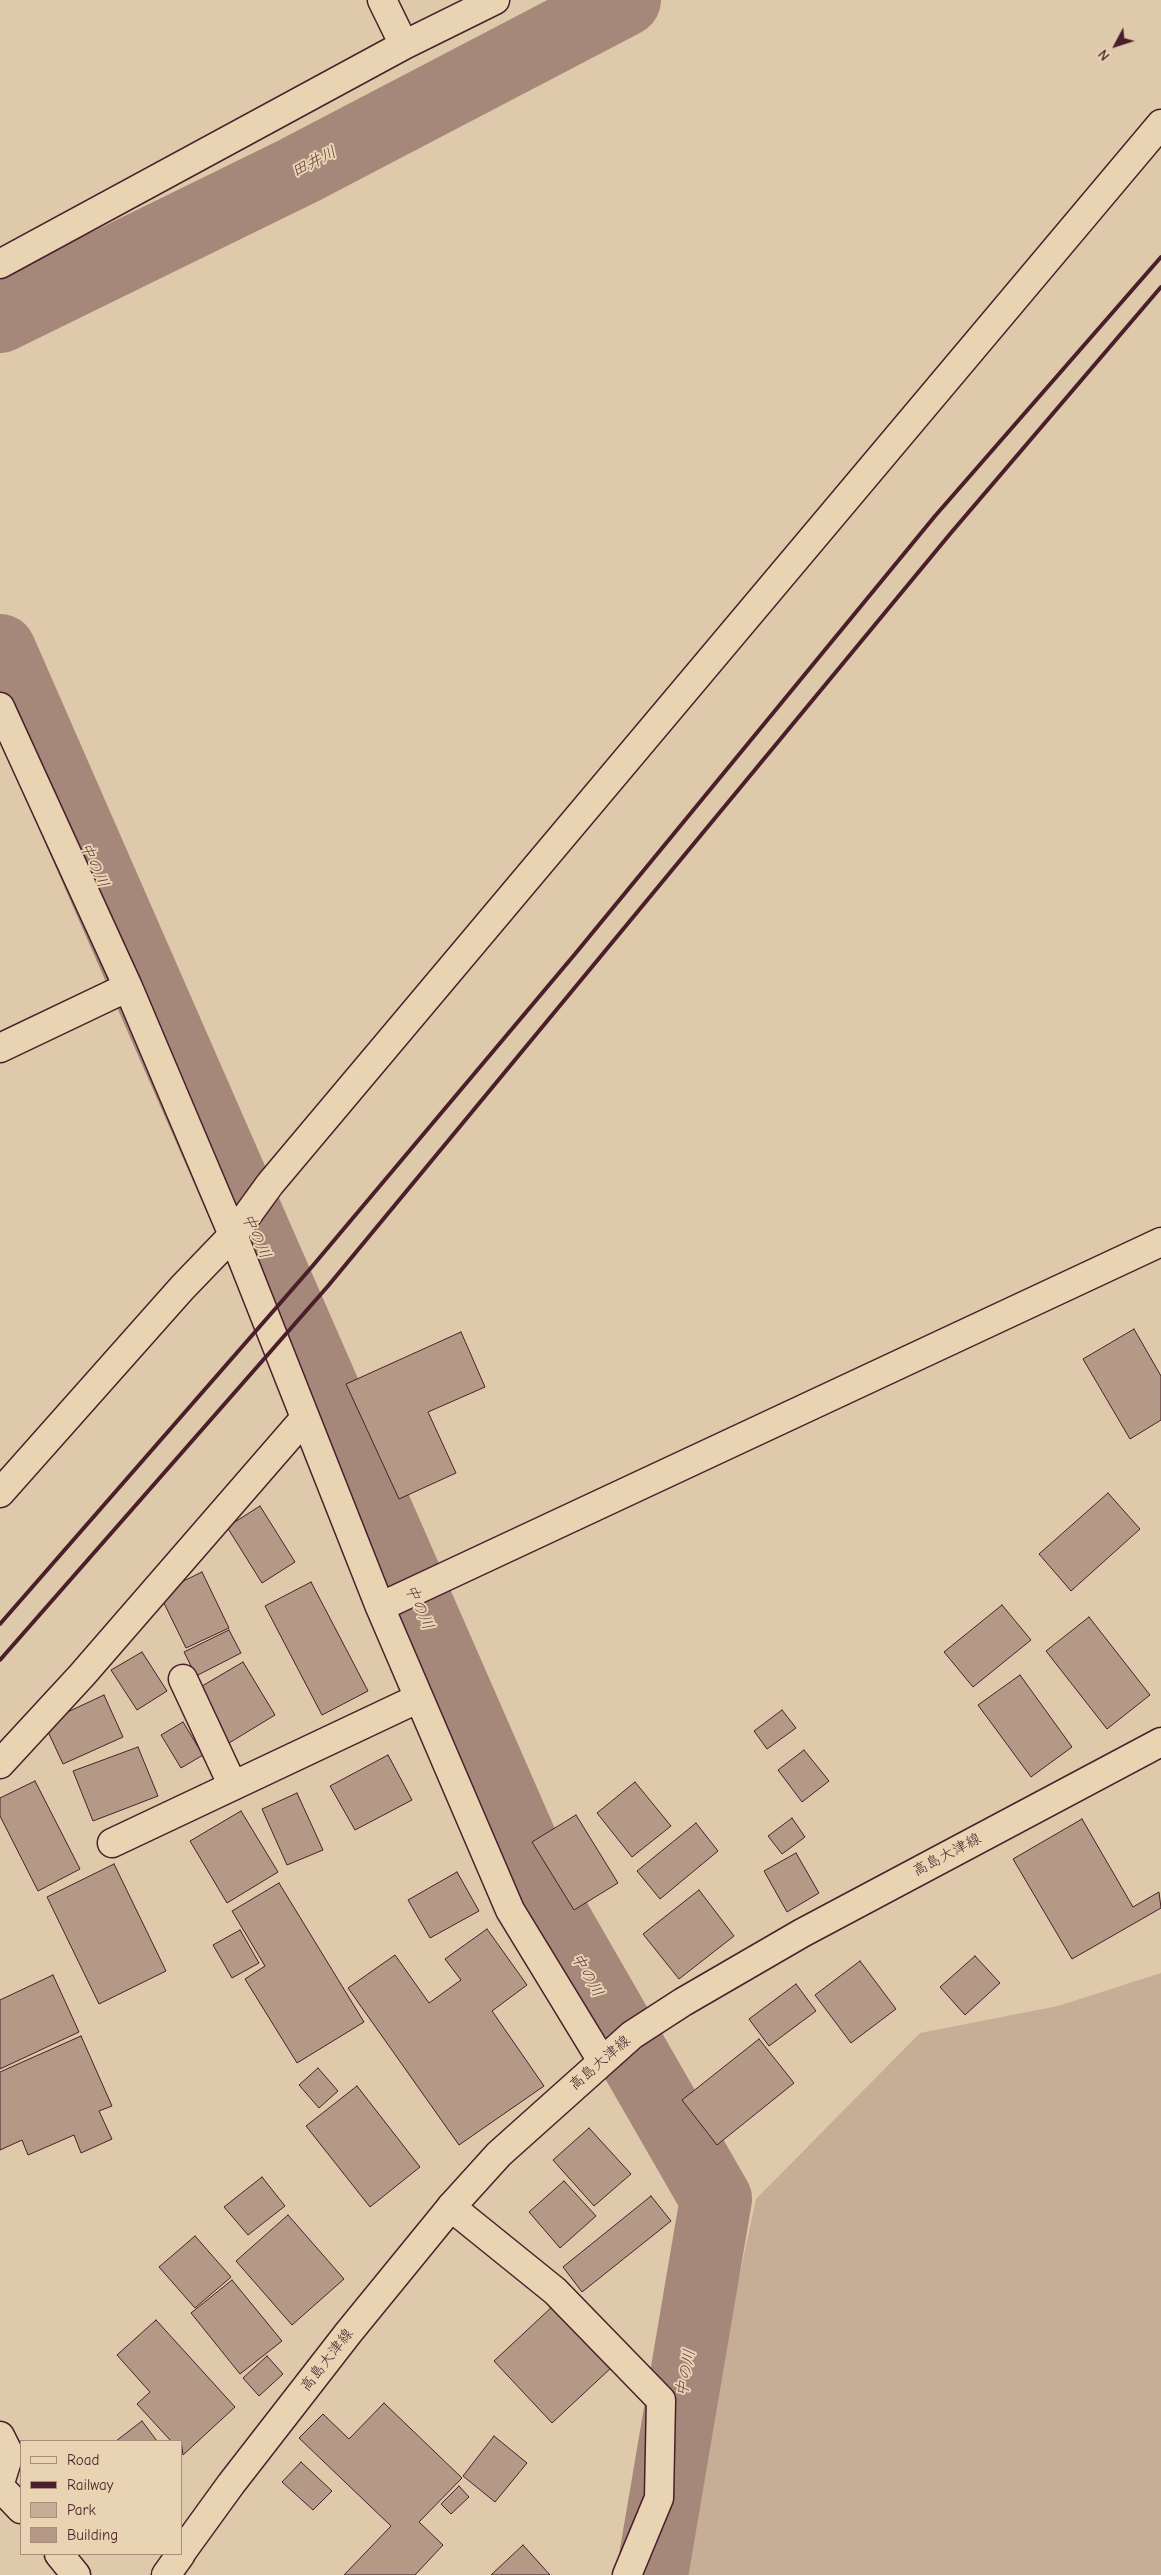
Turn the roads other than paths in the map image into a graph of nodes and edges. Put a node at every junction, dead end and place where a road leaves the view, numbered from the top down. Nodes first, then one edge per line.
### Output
1 (382, 0) edge
2 (496, 0) edge
3 (404, 45) junction
4 (1161, 124) edge
5 (0, 264) edge
6 (0, 707) edge
7 (128, 987) junction
8 (0, 1048) edge
9 (233, 1235) junction
10 (1161, 1242) edge
11 (305, 1418) junction
12 (0, 1493) edge
13 (380, 1607) junction
14 (183, 1679) dead end
15 (418, 1698) junction
16 (1161, 1742) edge
17 (0, 1764) edge
18 (233, 1786) junction
19 (112, 1843) dead end
20 (606, 2057) junction
21 (451, 2207) junction
22 (0, 2436) edge
23 (0, 2483) edge
24 (0, 2487) edge
25 (20, 2508) edge
26 (182, 2553) edge
27 (60, 2555) edge
28 (180, 2555) edge
29 (76, 2575) edge
30 (166, 2575) edge
31 (627, 2575) edge

1 - 3 street
2 - 3 street
3 - 5 street
4 - 9 street
6 - 7 street
7 - 8 street
7 - 9 street
9 - 11 street
9 - 12 street
10 - 13 street
11 - 13 street
11 - 17 street
13 - 15 street
14 - 18 street
15 - 18 street
15 - 20 street
16 - 20 street, 高島大津線
18 - 19 street
20 - 21 street, 高島大津線
21 - 26 street, 高島大津線
21 - 31 street
22 - 23 street
24 - 25 street
27 - 29 street
28 - 30 street, 高島大津線

